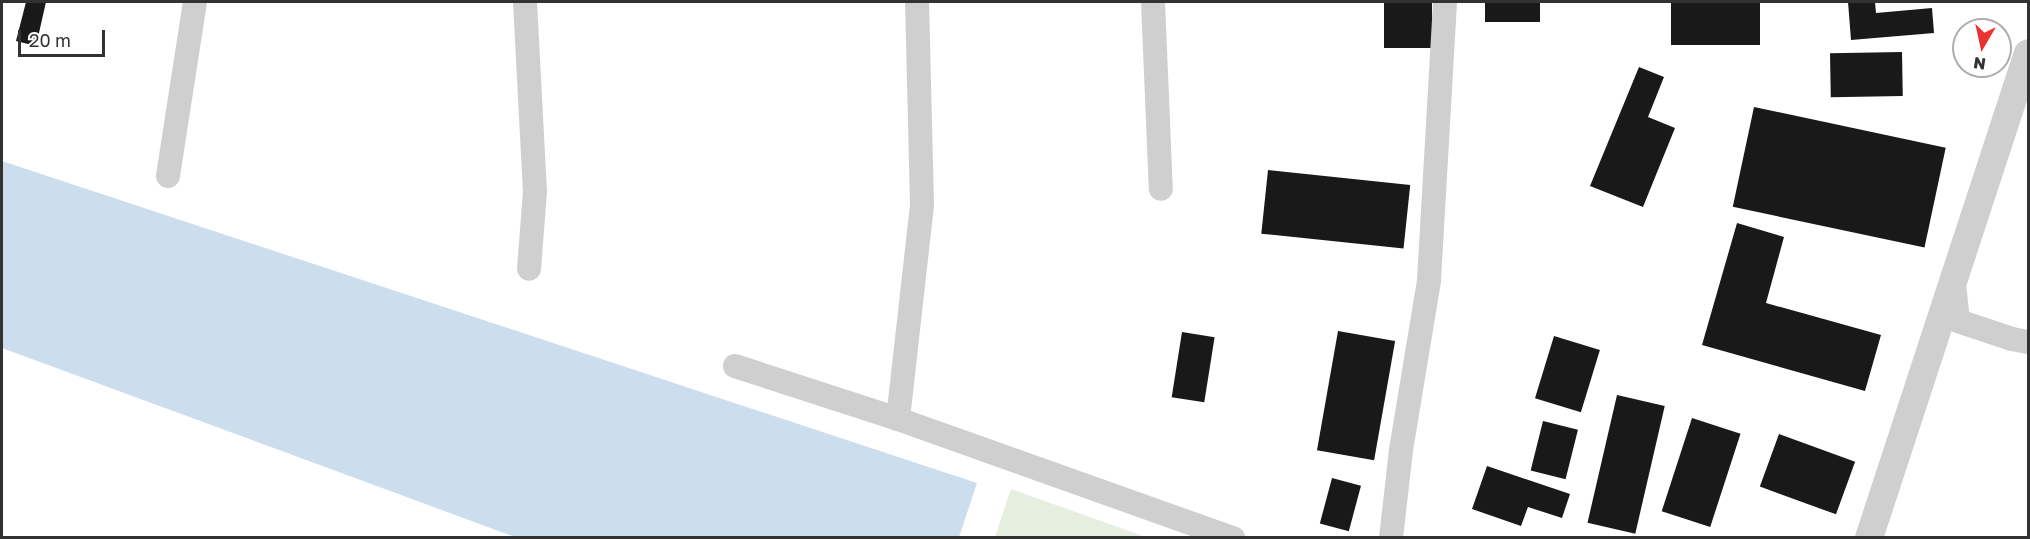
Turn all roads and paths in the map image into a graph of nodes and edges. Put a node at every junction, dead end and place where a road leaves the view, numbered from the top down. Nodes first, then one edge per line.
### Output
1 (195, 2) edge
2 (525, 2) edge
3 (917, 2) edge
4 (1153, 2) edge
5 (1445, 2) edge
6 (2028, 53) edge
7 (168, 176) dead end
8 (1161, 189) dead end
9 (529, 269) dead end
10 (1954, 281) junction
11 (2028, 342) edge
12 (735, 366) dead end
13 (898, 419) junction
14 (1233, 537) edge
15 (1391, 537) edge
16 (1869, 537) edge

1 - 7 street
2 - 9 street
3 - 13 street
4 - 8 street
5 - 15 street
6 - 10 street
10 - 11 street
10 - 16 street
12 - 13 street
13 - 14 street

